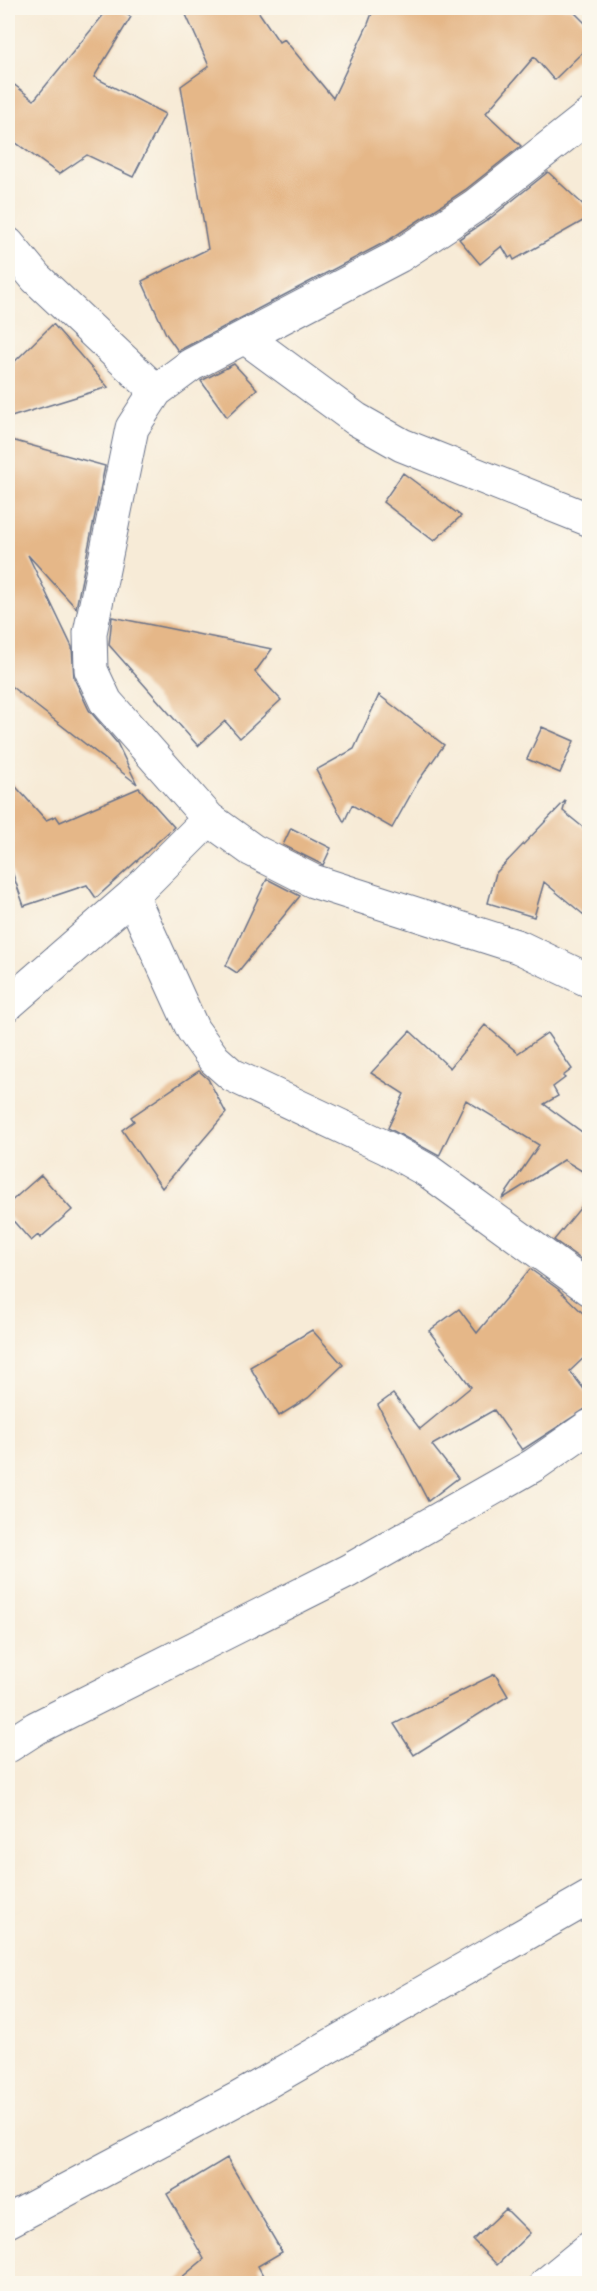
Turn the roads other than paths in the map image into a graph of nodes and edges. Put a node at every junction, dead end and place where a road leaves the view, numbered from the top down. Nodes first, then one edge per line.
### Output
1 (590, 115) edge
2 (8, 244) edge
3 (246, 338) junction
4 (156, 391) junction
5 (590, 520) edge
6 (209, 819) junction
7 (132, 896) junction
8 (590, 981) edge
9 (8, 1004) edge
10 (590, 1290) edge
11 (590, 1426) edge
12 (8, 1746) edge
13 (590, 1897) edge
14 (8, 2221) edge
15 (590, 2248) edge
16 (546, 2283) edge

1 - 3 street
2 - 4 street
3 - 4 street
3 - 5 street
4 - 6 street
6 - 7 street
6 - 8 street
7 - 9 street
7 - 10 street
11 - 12 street
13 - 14 street
15 - 16 street

